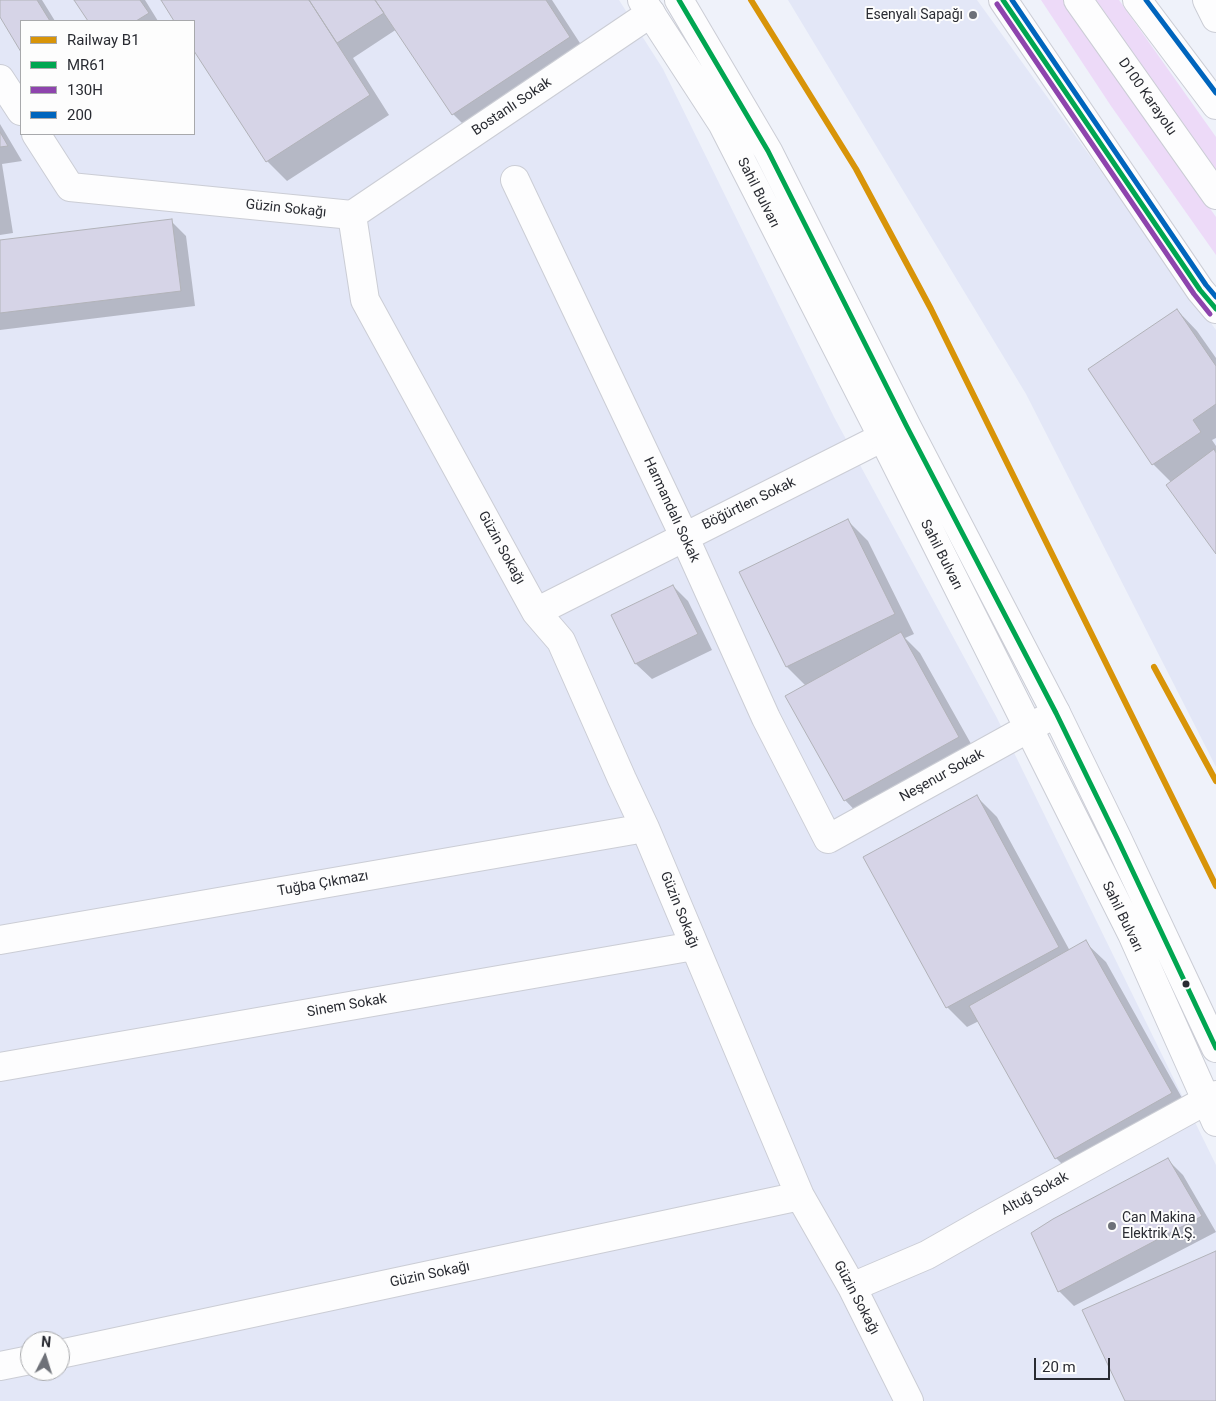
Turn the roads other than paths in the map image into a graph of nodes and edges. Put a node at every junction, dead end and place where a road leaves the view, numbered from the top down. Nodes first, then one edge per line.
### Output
1 (678, 0) edge
2 (1003, 0) edge
3 (1078, 0) edge
4 (1137, 0) edge
5 (1207, 0) edge
6 (655, 4) edge
7 (1216, 18) edge
8 (0, 79) edge
9 (1216, 105) edge
10 (20, 110) edge
11 (37, 135) edge
12 (515, 180) dead end
13 (1216, 195) edge
14 (352, 215) junction
15 (1216, 309) edge
16 (906, 425) junction
17 (882, 438) junction
18 (684, 536) junction
19 (536, 612) junction
20 (1056, 713) junction
21 (1028, 728) junction
22 (645, 828) junction
23 (828, 839) joint
24 (0, 940) edge
25 (694, 946) junction
26 (1216, 1048) edge
27 (0, 1067) edge
28 (1212, 1106) edge
29 (800, 1196) junction
30 (852, 1288) junction
31 (70, 1352) edge
32 (20, 1362) edge
33 (0, 1366) edge
34 (909, 1401) edge

1 - 16 main road, Sahil Bulvarı
2 - 15 main road
3 - 13 main road, D100 Karayolu
4 - 9 main road
5 - 7 main road
6 - 14 main road, Bostanlı Sokak
6 - 17 main road, Sahil Bulvarı
8 - 10 main road
11 - 14 main road, Güzin Sokağı
12 - 18 main road, Harmandalı Sokak
14 - 19 main road, Güzin Sokağı
16 - 17 main road, Böğürtlen Sokak
16 - 20 main road, Sahil Bulvarı
17 - 18 main road, Böğürtlen Sokak
17 - 21 main road, Sahil Bulvarı
18 - 19 main road, Böğürtlen Sokak
18 - 23 main road, Harmandalı Sokak
19 - 22 main road, Güzin Sokağı
20 - 21 main road, Neşenur Sokak
20 - 26 main road, Sahil Bulvarı
21 - 23 main road, Neşenur Sokak
21 - 28 main road, Sahil Bulvarı
22 - 24 main road, Tuğba Çıkmazı
22 - 25 main road, Güzin Sokağı
25 - 27 main road, Sinem Sokak
25 - 29 main road, Güzin Sokağı
28 - 30 main road, Altuğ Sokak
29 - 30 main road, Güzin Sokağı
29 - 31 main road, Güzin Sokağı
30 - 34 main road, Güzin Sokağı
32 - 33 main road

